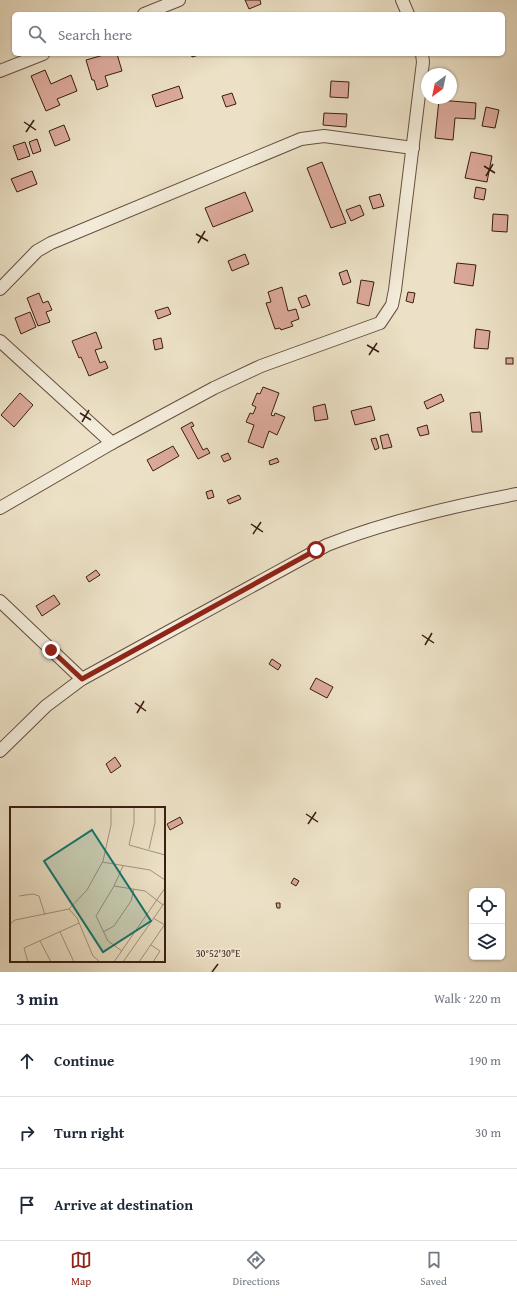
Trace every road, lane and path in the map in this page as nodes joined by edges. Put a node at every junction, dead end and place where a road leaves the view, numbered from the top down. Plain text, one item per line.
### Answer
1 (179, 0) edge
2 (402, 0) edge
3 (149, 12) edge
4 (407, 12) edge
5 (38, 56) edge
6 (422, 56) edge
7 (0, 71) edge
8 (413, 148) junction
9 (0, 289) edge
10 (0, 341) edge
11 (112, 443) junction
12 (517, 494) edge
13 (0, 508) edge
14 (0, 601) edge
15 (82, 679) junction
16 (0, 751) edge

1 - 3 street
2 - 4 street
5 - 7 street
6 - 8 street
8 - 9 street
8 - 11 street
10 - 11 street
11 - 13 street
12 - 15 street
14 - 15 street
15 - 16 street

